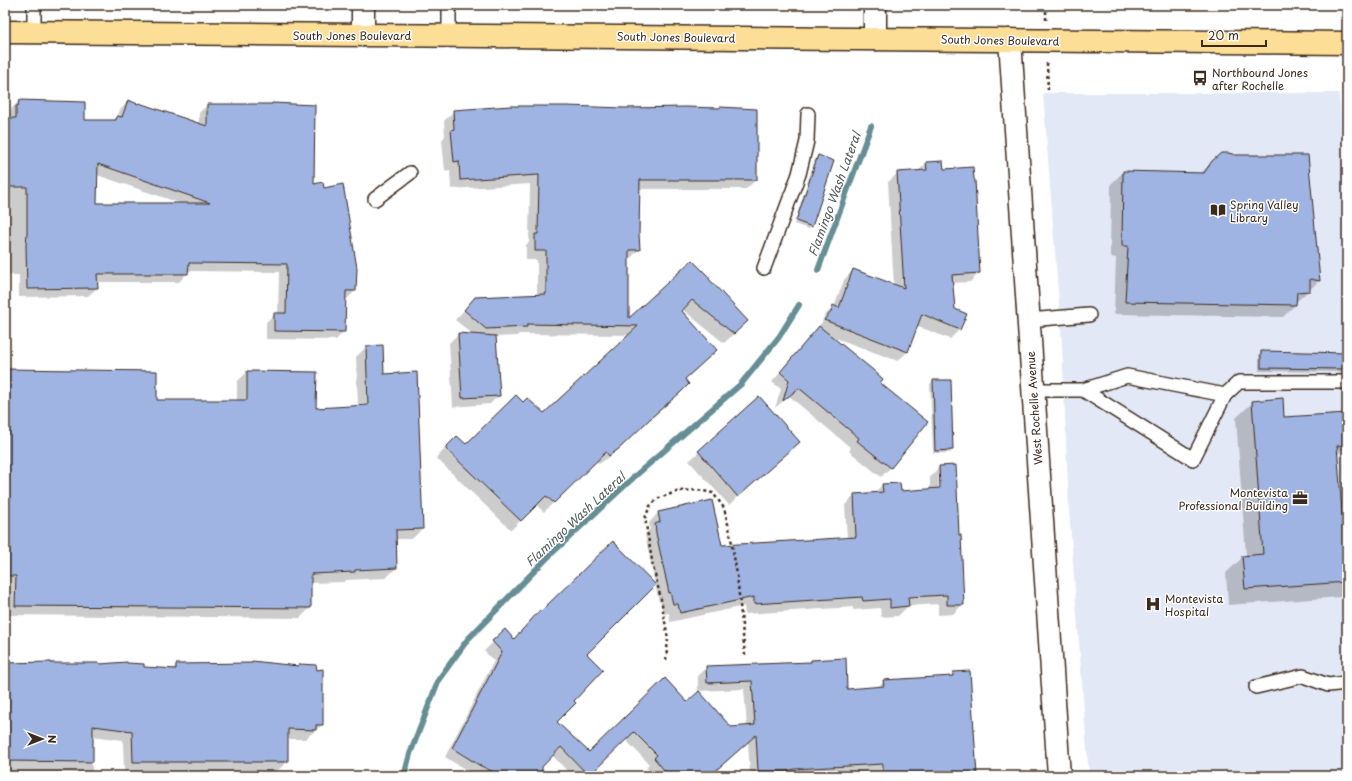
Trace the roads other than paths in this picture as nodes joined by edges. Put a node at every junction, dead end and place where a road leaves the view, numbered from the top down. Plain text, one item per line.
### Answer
1 (34, 5) edge
2 (363, 5) edge
3 (449, 5) edge
4 (875, 5) edge
5 (5, 32) edge
6 (34, 32) junction
7 (363, 35) junction
8 (449, 35) junction
9 (875, 39) junction
10 (1010, 40) junction
11 (1347, 43) edge
12 (808, 114) dead end
13 (410, 173) dead end
14 (375, 199) dead end
15 (764, 268) dead end
16 (1089, 315) dead end
17 (1028, 320) junction
18 (1347, 382) edge
19 (1033, 390) junction
20 (1083, 390) junction
21 (1225, 395) junction
22 (1347, 683) edge
23 (1256, 686) dead end
24 (1059, 776) edge

1 - 6 lane
2 - 7 street
3 - 8 lane
4 - 9 street
5 - 6 main road, South Jones Boulevard
6 - 7 main road, South Jones Boulevard
7 - 8 main road, South Jones Boulevard
8 - 9 main road, South Jones Boulevard
9 - 10 main road, South Jones Boulevard
10 - 11 main road, South Jones Boulevard
10 - 17 street, West Rochelle Avenue
12 - 15 lane
13 - 14 lane
16 - 17 lane
17 - 19 street, West Rochelle Avenue
18 - 21 lane
19 - 20 lane
19 - 24 street, West Rochelle Avenue
20 - 21 lane
20 - 21 lane
22 - 23 lane

